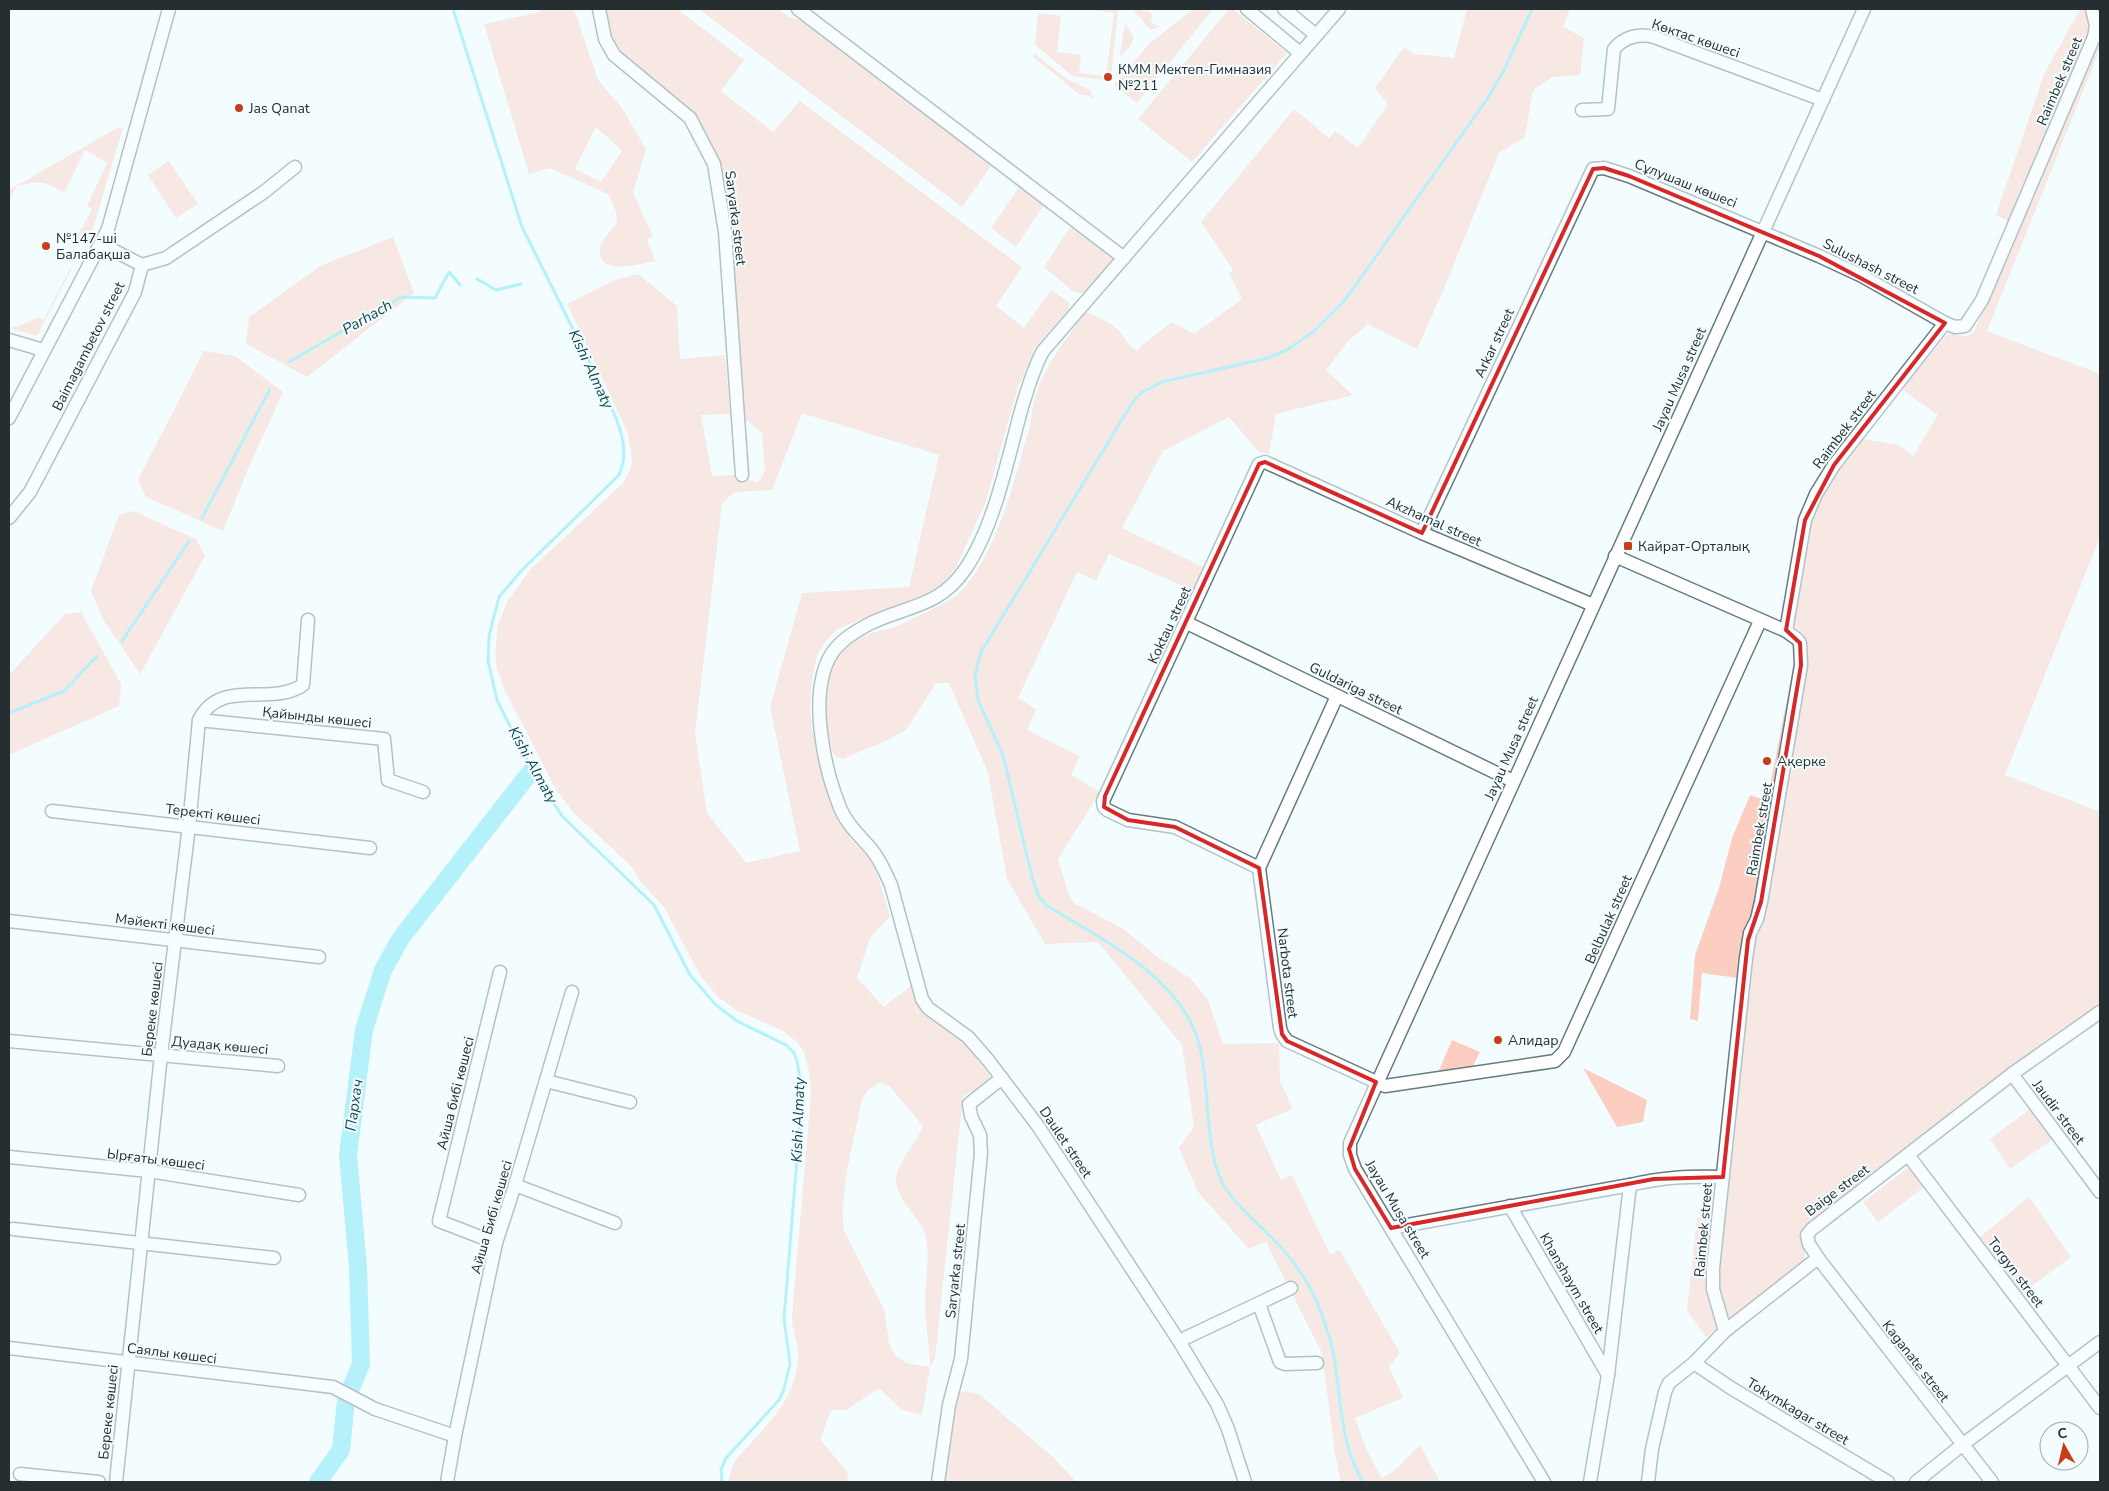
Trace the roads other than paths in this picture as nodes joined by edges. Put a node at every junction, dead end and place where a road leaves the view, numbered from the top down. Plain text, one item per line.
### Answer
1 (169, 9) edge
2 (599, 9) edge
3 (798, 9) edge
4 (1247, 9) edge
5 (1284, 9) edge
6 (1339, 9) edge
7 (1864, 9) edge
8 (2092, 9) edge
9 (1316, 35) junction
10 (1300, 52) junction
11 (1823, 100) junction
12 (1582, 110) dead end
13 (295, 167) dead end
14 (1596, 167) joint
15 (1762, 231) junction
16 (101, 244) junction
17 (1124, 258) junction
18 (142, 265) junction
19 (1945, 323) junction
20 (1965, 326) joint
21 (9, 340) edge
22 (44, 350) junction
23 (9, 418) edge
24 (1265, 462) joint
25 (742, 475) dead end
26 (9, 518) edge
27 (1422, 533) junction
28 (1615, 556) junction
29 (1592, 605) junction
30 (308, 620) dead end
31 (1760, 621) junction
32 (1187, 623) junction
33 (1786, 631) junction
34 (1337, 696) junction
35 (199, 720) junction
36 (1513, 780) junction
37 (423, 792) dead end
38 (52, 811) dead end
39 (189, 826) junction
40 (370, 848) dead end
41 (1259, 868) junction
42 (9, 921) edge
43 (175, 941) junction
44 (319, 957) dead end
45 (500, 972) dead end
46 (572, 992) dead end
47 (2100, 1012) edge
48 (9, 1041) edge
49 (161, 1055) junction
50 (278, 1066) dead end
51 (2012, 1074) junction
52 (1002, 1078) junction
53 (546, 1081) junction
54 (1376, 1082) junction
55 (630, 1102) dead end
56 (1908, 1155) junction
57 (9, 1157) edge
58 (149, 1171) junction
59 (1723, 1177) junction
60 (515, 1185) junction
61 (1630, 1185) junction
62 (2100, 1192) edge
63 (299, 1195) dead end
64 (1510, 1206) junction
65 (615, 1222) dead end
66 (1392, 1228) junction
67 (13, 1230) dead end
68 (496, 1243) junction
69 (142, 1244) junction
70 (274, 1258) dead end
71 (1818, 1258) junction
72 (1291, 1288) dead end
73 (1259, 1304) junction
74 (1725, 1331) junction
75 (1179, 1341) junction
76 (2100, 1342) edge
77 (9, 1348) edge
78 (128, 1363) junction
79 (1317, 1363) dead end
80 (1694, 1363) junction
81 (2069, 1366) junction
82 (1608, 1375) junction
83 (2100, 1408) edge
84 (455, 1436) junction
85 (1962, 1444) junction
86 (20, 1474) dead end
87 (100, 1482) edge
88 (116, 1482) edge
89 (447, 1482) edge
90 (938, 1482) edge
91 (1245, 1482) edge
92 (1544, 1482) edge
93 (1590, 1482) edge
94 (1648, 1482) edge
95 (1888, 1482) edge
96 (1916, 1482) edge
97 (1992, 1482) edge

1 - 16 street
2 - 25 street, Saryarka street
3 - 17 street
4 - 10 street
5 - 9 street
6 - 9 street, Daulet street
7 - 11 street, Jayau Musa street
8 - 20 street, Raimbek street
9 - 10 street, Daulet street
10 - 17 street, Daulet street
11 - 12 street, Көктас көшесі
11 - 15 street, Jayau Musa street
13 - 18 street
14 - 15 street, Сұлушаш көшесі
14 - 27 street, Arkar street
15 - 19 street, Sulushash street
15 - 28 street, Jayau Musa street
16 - 18 street
16 - 22 street
17 - 52 street, Daulet street
18 - 26 street, Baimagambetov street
19 - 20 street, Sulushash street
19 - 33 street, Raimbek street
21 - 22 street
22 - 23 street
24 - 27 street, Akzhamal street
24 - 32 street, Koktau street
27 - 29 street, Akzhamal street
28 - 29 street, Jayau Musa street
28 - 31 street
29 - 36 street, Jayau Musa street
30 - 35 street
31 - 33 street
31 - 54 street, Belbulak street
32 - 34 street, Guldariga street
32 - 41 street, Koktau street
33 - 59 street, Raimbek street
34 - 36 street, Guldariga street
34 - 41 street
35 - 37 street, Қайынды көшесі
35 - 39 street, Береке көшесі
36 - 54 street, Jayau Musa street
38 - 39 street, Теректі көшесі
39 - 40 street, Теректі көшесі
39 - 43 street, Береке көшесі
41 - 54 street, Narbota street
42 - 43 street, Мәйекті көшесі
43 - 44 street, Мәйекті көшесі
43 - 49 street, Береке көшесі
45 - 68 street, Айша бибі көшесі
46 - 53 street, Айша Бибі көшесі
47 - 51 street, Baige street
48 - 49 street, Дуадақ көшесі
49 - 50 street, Дуадақ көшесі
49 - 58 street, Береке көшесі
51 - 56 street, Baige street
51 - 62 street, Jaudir street
52 - 75 street, Daulet street
52 - 90 street, Saryarka street
53 - 55 street
53 - 60 street, Айша Бибі көшесі
54 - 66 street, Jayau Musa street
56 - 71 street, Baige street
56 - 81 street, Torgyn street
57 - 58 street, Ырғаты көшесі
58 - 63 street, Ырғаты көшесі
58 - 69 street, Береке көшесі
59 - 61 street
59 - 74 street, Raimbek street
60 - 65 street
60 - 68 street, Айша Бибі көшесі
61 - 64 street
61 - 82 street, Khanshaym street
64 - 66 street
64 - 82 street, Khanshaym street
66 - 92 street, Jayau Musa street
67 - 69 street
68 - 84 street, Айша Бибі көшесі
69 - 70 street
69 - 78 street, Береке көшесі
71 - 74 street
71 - 85 street, Kaganate street
72 - 73 street
73 - 75 street
73 - 79 street
74 - 80 street
75 - 91 street, Daulet street
76 - 81 street
77 - 78 street, Саялы көшесі
78 - 84 street, Саялы көшесі
78 - 88 street, Береке көшесі
80 - 94 street
80 - 95 street, Tokymkagar street
81 - 83 street, Torgyn street
81 - 85 street
82 - 93 street, Khanshaym street
84 - 89 street, Айша Бибі көшесі
85 - 96 street
85 - 97 street, Kaganate street
86 - 87 street

